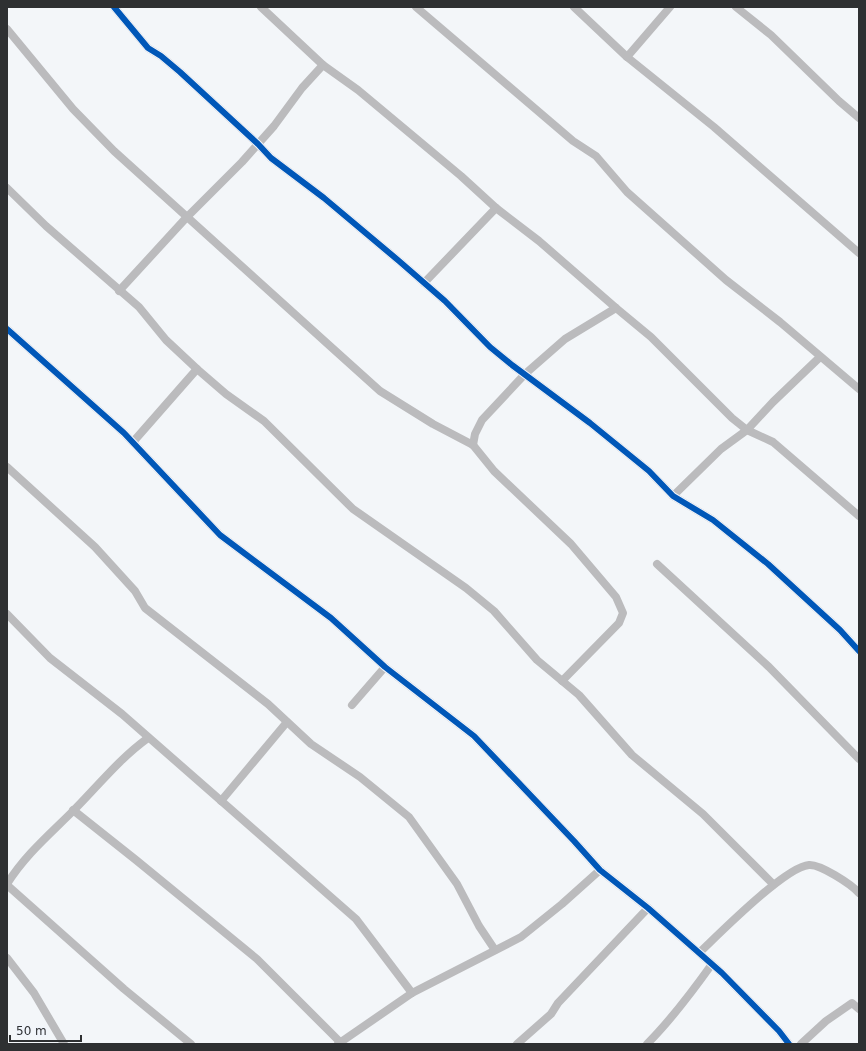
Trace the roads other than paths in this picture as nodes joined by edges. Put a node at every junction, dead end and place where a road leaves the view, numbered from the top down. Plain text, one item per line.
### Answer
1 (114, 7) edge
2 (260, 7) edge
3 (416, 7) edge
4 (574, 7) edge
5 (670, 7) edge
6 (736, 7) edge
7 (7, 29) edge
8 (627, 57) junction
9 (323, 65) junction
10 (859, 118) edge
11 (258, 144) junction
12 (7, 188) edge
13 (496, 208) junction
14 (186, 218) junction
15 (859, 253) edge
16 (424, 283) junction
17 (119, 291) junction
18 (616, 308) junction
19 (7, 329) edge
20 (820, 357) junction
21 (197, 369) junction
22 (525, 374) junction
23 (859, 388) edge
24 (748, 430) junction
25 (133, 442) junction
26 (473, 445) junction
27 (7, 467) edge
28 (673, 496) junction
29 (859, 516) edge
30 (657, 564) dead end
31 (7, 614) edge
32 (859, 651) edge
33 (385, 667) junction
34 (562, 681) junction
35 (352, 705) dead end
36 (287, 722) junction
37 (148, 738) junction
38 (859, 759) edge
39 (221, 801) junction
40 (73, 810) junction
41 (600, 870) junction
42 (7, 884) edge
43 (773, 884) junction
44 (858, 889) edge
45 (648, 908) junction
46 (495, 950) junction
47 (700, 952) junction
48 (7, 958) edge
49 (712, 964) junction
50 (412, 993) junction
51 (859, 1010) edge
52 (340, 1043) edge
53 (64, 1044) edge
54 (191, 1044) edge
55 (517, 1044) edge
56 (647, 1044) edge
57 (790, 1044) edge
58 (801, 1044) edge

1 - 11 street
2 - 9 street
3 - 20 street
4 - 8 street
5 - 8 street
6 - 10 street
7 - 14 street
8 - 15 street
9 - 11 street
9 - 13 street
11 - 14 street
11 - 16 street
12 - 17 street
13 - 16 street
13 - 18 street
14 - 17 street
14 - 26 street
16 - 22 street
17 - 21 street
18 - 22 street
18 - 24 street
19 - 25 street
20 - 23 street
20 - 24 street
21 - 25 street
21 - 34 street
22 - 26 street
22 - 28 street
24 - 28 street
24 - 29 street
25 - 33 street
26 - 34 street
27 - 36 street
28 - 32 street
30 - 38 street
31 - 37 street
33 - 35 street
33 - 41 street
34 - 43 street
36 - 39 street
36 - 46 street
37 - 39 street
37 - 40 street
39 - 50 street
40 - 42 street
40 - 52 street
41 - 45 street
41 - 46 street
42 - 54 street
43 - 44 street
43 - 47 street
45 - 47 street
45 - 55 street
46 - 50 street
47 - 49 street
48 - 53 street
49 - 56 street
49 - 57 street
50 - 52 street
51 - 58 street

